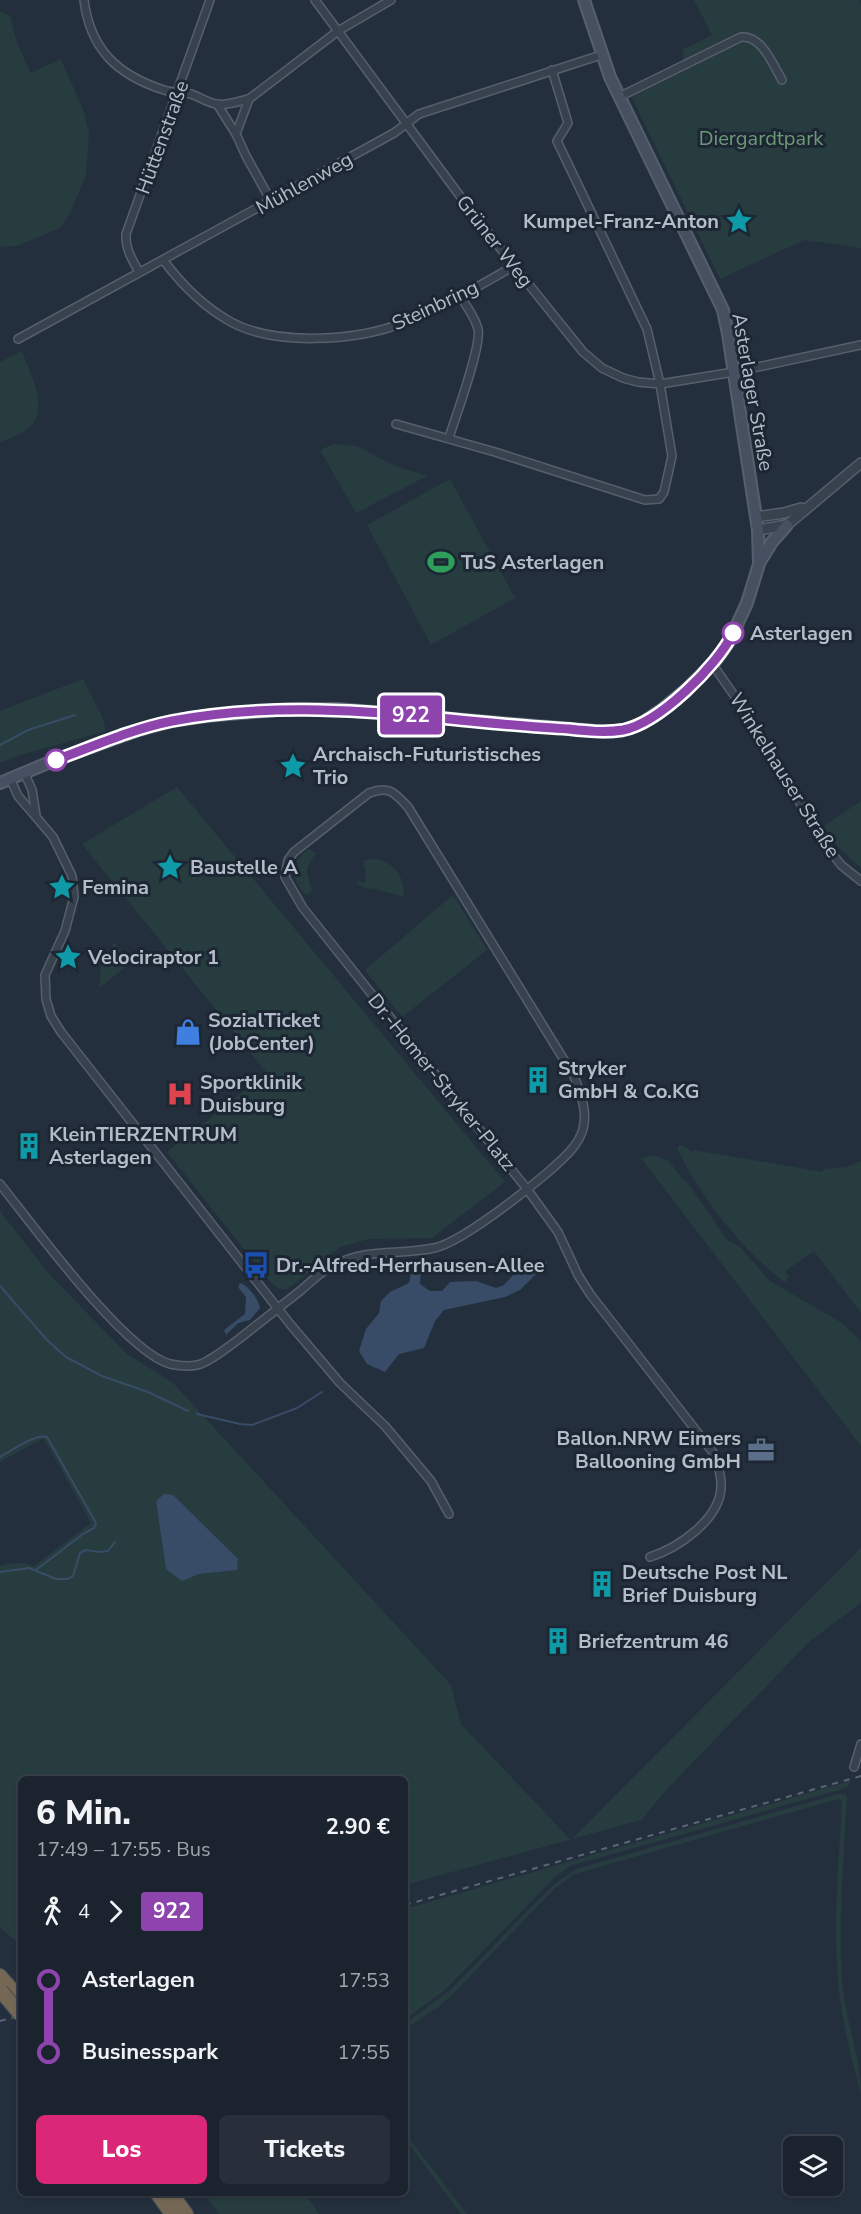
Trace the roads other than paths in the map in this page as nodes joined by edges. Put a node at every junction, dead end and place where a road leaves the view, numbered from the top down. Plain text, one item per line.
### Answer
1 (84, 0) edge
2 (210, 0) edge
3 (315, 0) edge
4 (391, 0) edge
5 (584, 0) edge
6 (338, 31) junction
7 (601, 55) junction
8 (552, 70) junction
9 (782, 80) dead end
10 (178, 92) junction
11 (619, 97) junction
12 (249, 99) junction
13 (217, 104) junction
14 (406, 124) junction
15 (236, 134) junction
16 (271, 201) junction
17 (164, 261) junction
18 (514, 266) junction
19 (139, 272) junction
20 (460, 296) junction
21 (18, 339) dead end
22 (861, 345) edge
23 (734, 372) junction
24 (660, 384) junction
25 (396, 424) dead end
26 (449, 438) junction
27 (861, 463) edge
28 (809, 504) junction
29 (756, 517) junction
30 (787, 525) junction
31 (758, 530) junction
32 (759, 564) junction
33 (713, 665) junction
34 (24, 772) junction
35 (5, 781) edge
36 (37, 818) junction
37 (861, 881) edge
38 (0, 1184) edge
39 (527, 1189) junction
40 (278, 1308) junction
41 (449, 1514) dead end
42 (650, 1557) dead end
43 (861, 1744) edge
44 (854, 1767) dead end
45 (0, 1976) edge
46 (4, 1989) edge
47 (18, 1998) edge
48 (18, 2010) edge
49 (159, 2196) edge
50 (173, 2196) edge
51 (172, 2214) edge
52 (186, 2214) edge

1 - 10 street
2 - 10 street, Hüttenstraße
3 - 6 street, Grüner Weg
4 - 6 street
5 - 7 main road, Asterlager Straße
6 - 12 street
6 - 14 street, Grüner Weg
7 - 8 street, Mühlenweg
7 - 11 main road, Asterlager Straße
8 - 14 street, Mühlenweg
8 - 24 street
9 - 11 street
10 - 13 street
10 - 19 street, Hüttenstraße
11 - 23 main road, Asterlager Straße
12 - 13 street
12 - 15 street
13 - 15 street
14 - 16 street, Mühlenweg
14 - 18 street, Grüner Weg
15 - 16 street
16 - 17 street, Mühlenweg
17 - 19 street, Mühlenweg
17 - 20 street, Steinbring
18 - 20 street, Steinbring
18 - 24 street, Grüner Weg
19 - 21 street, Mühlenweg
20 - 26 street
22 - 23 street, Grüner Weg
23 - 24 street, Grüner Weg
23 - 29 main road, Asterlager Straße
24 - 26 street
25 - 26 street
27 - 28 street
28 - 29 street
28 - 30 street
29 - 31 main road, Asterlager Straße
30 - 31 street
30 - 32 main road
31 - 32 main road, Asterlager Straße
32 - 33 main road, Asterlager Straße
33 - 34 main road, Asterlager Straße
33 - 37 street, Winkelhauser Straße
34 - 35 main road, Asterlager Straße
34 - 36 street
35 - 36 street
36 - 40 street
38 - 40 street
39 - 39 street, Dr.-Homer-Stryker-Platz
39 - 40 street
39 - 42 street
40 - 41 street
43 - 44 street
45 - 46 highway
46 - 47 highway
46 - 48 highway, bridge
49 - 51 highway
50 - 52 highway

